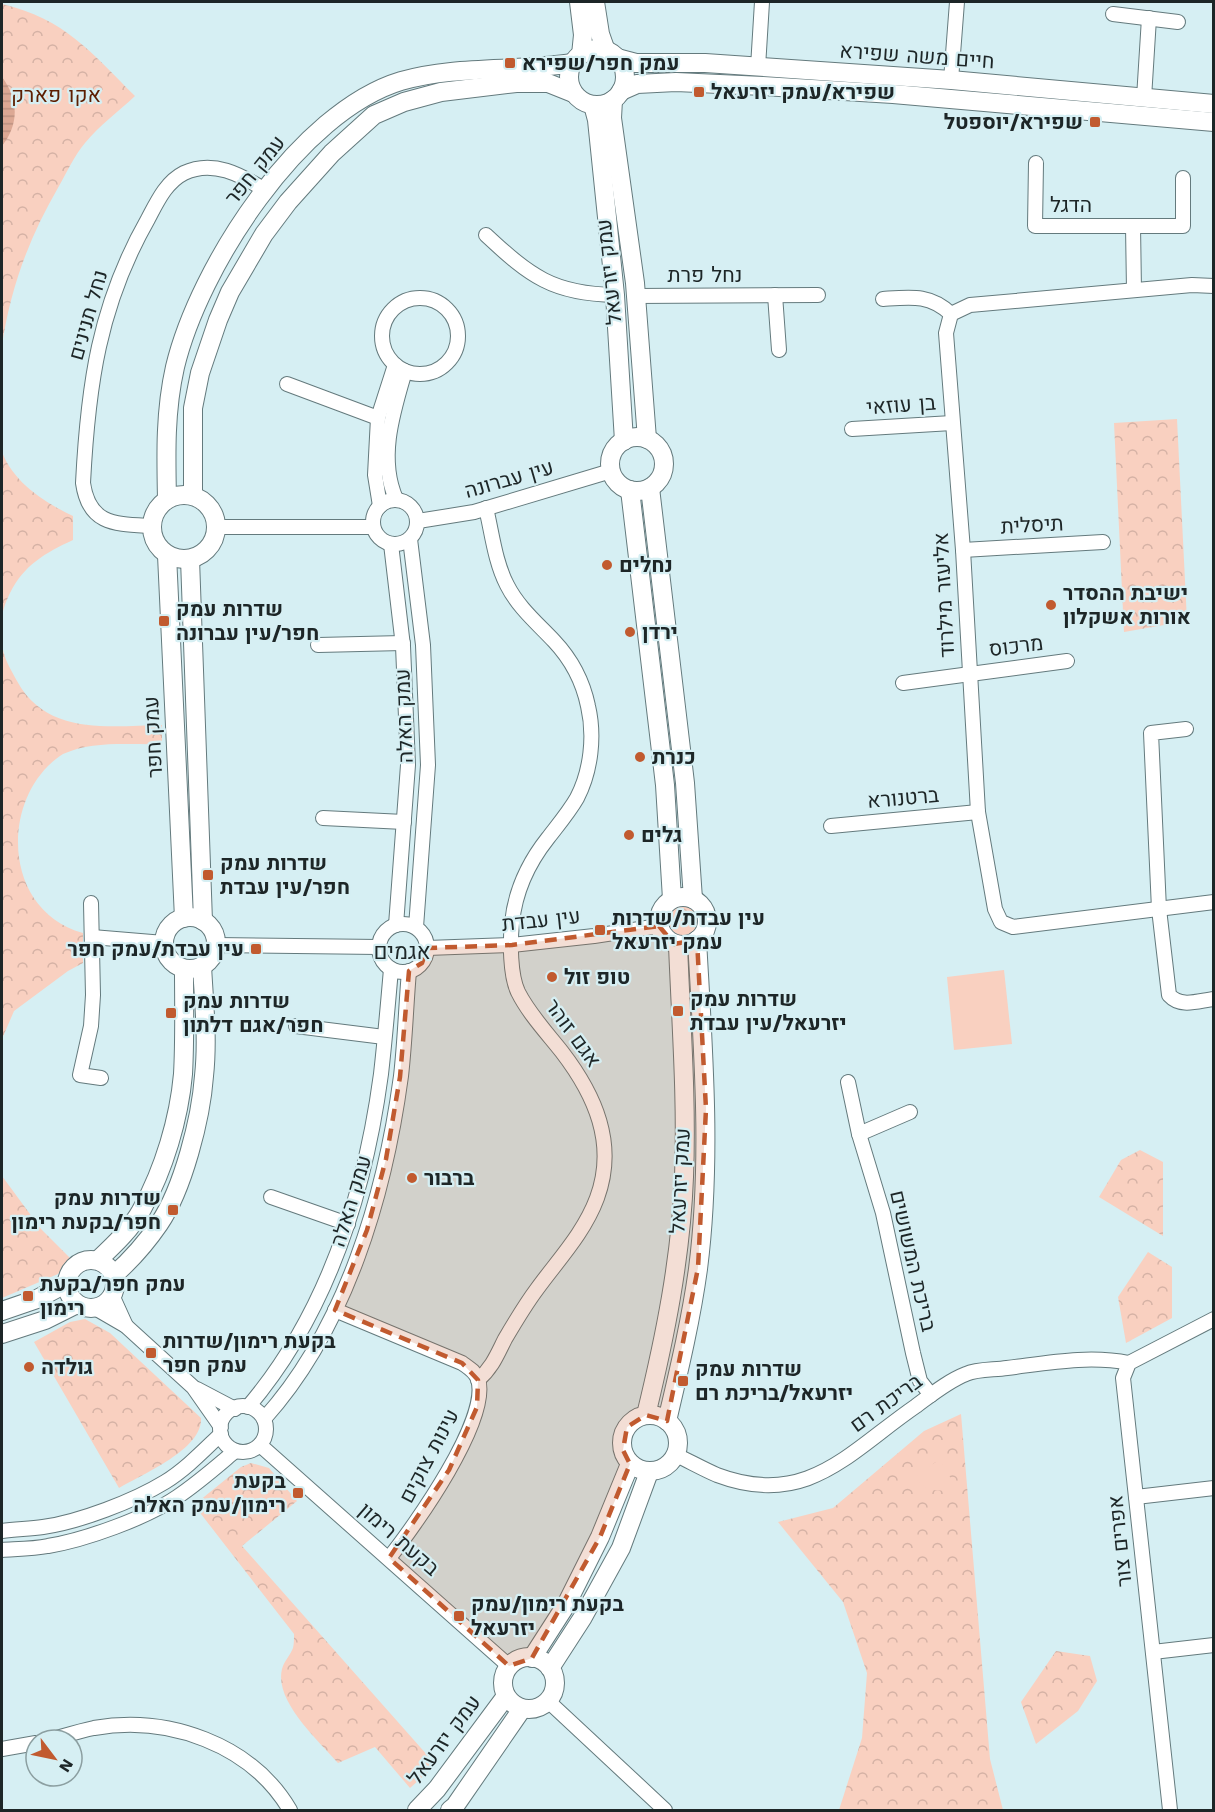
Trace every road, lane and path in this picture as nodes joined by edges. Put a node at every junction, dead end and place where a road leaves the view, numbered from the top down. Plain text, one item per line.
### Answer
1 (579, 2) edge
2 (595, 2) edge
3 (762, 2) edge
4 (957, 2) edge
5 (1113, 14) dead end
6 (1149, 18) junction
7 (1178, 22) dead end
8 (611, 55) junction
9 (577, 59) junction
10 (758, 67) junction
11 (951, 80) junction
12 (573, 93) junction
13 (617, 95) junction
14 (1144, 98) junction
15 (1214, 104) edge
16 (592, 105) junction
17 (1214, 122) edge
18 (1036, 163) dead end
19 (1183, 178) dead end
20 (265, 190) junction
21 (1133, 226) junction
22 (486, 235) dead end
23 (1214, 286) edge
24 (1134, 290) junction
25 (615, 295) junction
26 (775, 295) junction
27 (818, 295) dead end
28 (635, 296) junction
29 (883, 299) dead end
30 (951, 314) junction
31 (779, 350) dead end
32 (400, 368) junction
33 (287, 384) dead end
34 (378, 418) junction
35 (952, 423) junction
36 (852, 429) dead end
37 (647, 439) junction
38 (624, 441) junction
39 (611, 471) junction
40 (650, 488) junction
41 (630, 490) junction
42 (193, 495) junction
43 (167, 499) junction
44 (396, 500) junction
45 (380, 506) junction
46 (486, 508) junction
47 (418, 521) junction
48 (151, 526) junction
49 (216, 527) junction
50 (373, 527) junction
51 (410, 539) junction
52 (1103, 542) dead end
53 (391, 544) junction
54 (963, 550) junction
55 (167, 555) junction
56 (190, 559) junction
57 (403, 643) junction
58 (318, 645) dead end
59 (1067, 661) dead end
60 (969, 672) junction
61 (903, 682) dead end
62 (1186, 729) dead end
63 (978, 812) junction
64 (323, 818) dead end
65 (404, 822) junction
66 (831, 826) dead end
67 (672, 899) junction
68 (693, 899) junction
69 (1214, 902) edge
70 (91, 903) dead end
71 (1159, 909) junction
72 (184, 918) junction
73 (202, 921) junction
74 (396, 925) junction
75 (659, 926) junction
76 (416, 927) junction
77 (92, 937) junction
78 (698, 940) junction
79 (164, 943) junction
80 (216, 945) junction
81 (512, 945) junction
82 (678, 945) junction
83 (379, 948) junction
84 (427, 948) junction
85 (202, 966) junction
86 (184, 969) junction
87 (391, 969) junction
88 (409, 971) junction
89 (1214, 999) edge
90 (296, 1026) dead end
91 (384, 1037) junction
92 (101, 1078) dead end
93 (849, 1082) dead end
94 (910, 1112) dead end
95 (859, 1134) junction
96 (271, 1197) dead end
97 (348, 1224) junction
98 (98, 1260) junction
99 (114, 1275) junction
100 (67, 1283) junction
101 (112, 1295) junction
102 (77, 1304) junction
103 (95, 1308) junction
104 (335, 1310) junction
105 (2, 1311) edge
106 (1214, 1320) edge
107 (126, 1326) junction
108 (2, 1334) edge
109 (1129, 1363) junction
110 (478, 1380) junction
111 (193, 1387) junction
112 (931, 1395) junction
113 (242, 1408) junction
114 (646, 1415) junction
115 (264, 1419) junction
116 (667, 1420) junction
117 (221, 1430) junction
118 (260, 1445) junction
119 (235, 1450) junction
120 (676, 1455) junction
121 (630, 1464) junction
122 (649, 1472) junction
123 (1214, 1488) edge
124 (1136, 1497) junction
125 (2, 1530) edge
126 (2, 1550) edge
127 (389, 1558) junction
128 (1214, 1645) edge
129 (1153, 1652) junction
130 (532, 1658) junction
131 (509, 1666) junction
132 (550, 1668) junction
133 (506, 1696) junction
134 (548, 1701) junction
135 (522, 1709) junction
136 (84, 1731) edge
137 (24, 1745) edge
138 (2, 1749) edge
139 (290, 1810) edge
140 (417, 1810) edge
141 (450, 1810) edge
142 (665, 1810) edge
143 (1170, 1810) edge

1 - 9 street
2 - 8 street
3 - 10 street
4 - 11 street
5 - 6 street
6 - 7 street
6 - 14 street
8 - 9 street
8 - 10 street, חיים משה שפירא
8 - 13 street
9 - 12 street
9 - 20 street, עמק חפר
10 - 11 street, חיים משה שפירא
11 - 14 street, חיים משה שפירא
12 - 16 street
12 - 42 street
13 - 16 street
13 - 17 street, חיים משה שפירא
13 - 28 street, עמק יזרעאל
14 - 15 street, חיים משה שפירא
16 - 25 street, עמק יזרעאל
18 - 21 street, הדגל
19 - 21 street, הדגל
20 - 43 street, עמק חפר
20 - 48 street, נחל תנינים
21 - 24 street
22 - 25 street
23 - 24 street
24 - 30 street
25 - 38 street, עמק יזרעאל
26 - 27 street, נחל פרת
26 - 28 street, נחל פרת
26 - 31 street
28 - 37 street, עמק יזרעאל
29 - 30 street
30 - 35 street, אליעזר מילרוד
32 - 32 street
32 - 34 street
32 - 44 street
33 - 34 street
34 - 45 street
35 - 36 street, בן עוזאי
35 - 54 street, אליעזר מילרוד
37 - 38 street
37 - 40 street
38 - 39 street
39 - 41 street
39 - 46 street, עין עברונה
40 - 41 street
40 - 68 street
41 - 67 street
42 - 43 street
42 - 49 street
43 - 48 street
44 - 45 street
44 - 47 street
45 - 50 street
46 - 47 street, עין עברונה
46 - 81 street, אגם זוהר
47 - 51 street
48 - 55 street
49 - 50 street
49 - 56 street
50 - 53 street
51 - 53 street
51 - 76 street, עמק האלה
52 - 54 street, תיסלית
53 - 57 street, עמק האלה
54 - 60 street, אליעזר מילרוד
55 - 56 street
55 - 72 street, עמק חפר
56 - 73 street, עמק חפר
57 - 58 street
57 - 65 street, עמק האלה
59 - 60 street, מרכוס
60 - 61 street, מרכוס
60 - 63 street, אליעזר מילרוד
62 - 71 street
63 - 66 street, ברטנורא
63 - 71 street, אליעזר מילרוד
64 - 65 street
65 - 74 street, עמק האלה
67 - 68 street
67 - 75 street
68 - 78 street
69 - 71 street, אליעזר מילרוד
70 - 77 street
71 - 89 street
72 - 73 street
72 - 79 street
73 - 80 street
74 - 76 street
74 - 83 street
75 - 81 street, עין עבדת
75 - 82 street
76 - 84 street
77 - 79 street
77 - 92 street
78 - 82 street
78 - 116 street, עמק יזרעאל
79 - 86 street
80 - 83 street
80 - 85 street
81 - 84 street, עין עבדת
81 - 110 street, אגם זוהר
82 - 114 street, עמק יזרעאל
83 - 87 street
84 - 88 street
85 - 86 street
85 - 99 street
86 - 98 street
87 - 88 street
87 - 91 street, עמק האלה
88 - 104 street, עמק האלה
90 - 91 street
91 - 97 street, עמק האלה
93 - 95 street, בריכת המשושים
94 - 95 street
95 - 112 street, בריכת המשושים
96 - 97 street
97 - 113 street, עמק האלה
98 - 99 street
98 - 100 street
99 - 101 street
100 - 102 street
100 - 105 street
101 - 103 street
101 - 107 street
102 - 103 street
102 - 108 street
103 - 107 street
104 - 110 street
104 - 115 street, עמק האלה
106 - 109 street
107 - 111 street
109 - 112 street, בריכת רם
109 - 124 street, אפרים צור
110 - 127 street, עינות צוקים
111 - 113 street
111 - 117 street
112 - 120 street, בריכת רם
113 - 115 street
113 - 117 street
114 - 116 street
114 - 121 street
115 - 118 street
116 - 120 street
117 - 119 street
117 - 125 street
118 - 119 street
118 - 127 street, בקעת רימון
119 - 126 street
120 - 122 street
121 - 122 street
121 - 130 street
122 - 132 street
123 - 124 street
124 - 129 street, אפרים צור
127 - 131 street, בקעת רימון
128 - 129 street
129 - 143 street, אפרים צור
130 - 131 street
130 - 132 street
131 - 133 street
132 - 134 street
133 - 135 street
133 - 140 street, עמק יזרעאל
134 - 135 street
134 - 142 street
135 - 141 street
136 - 139 street
137 - 138 street

